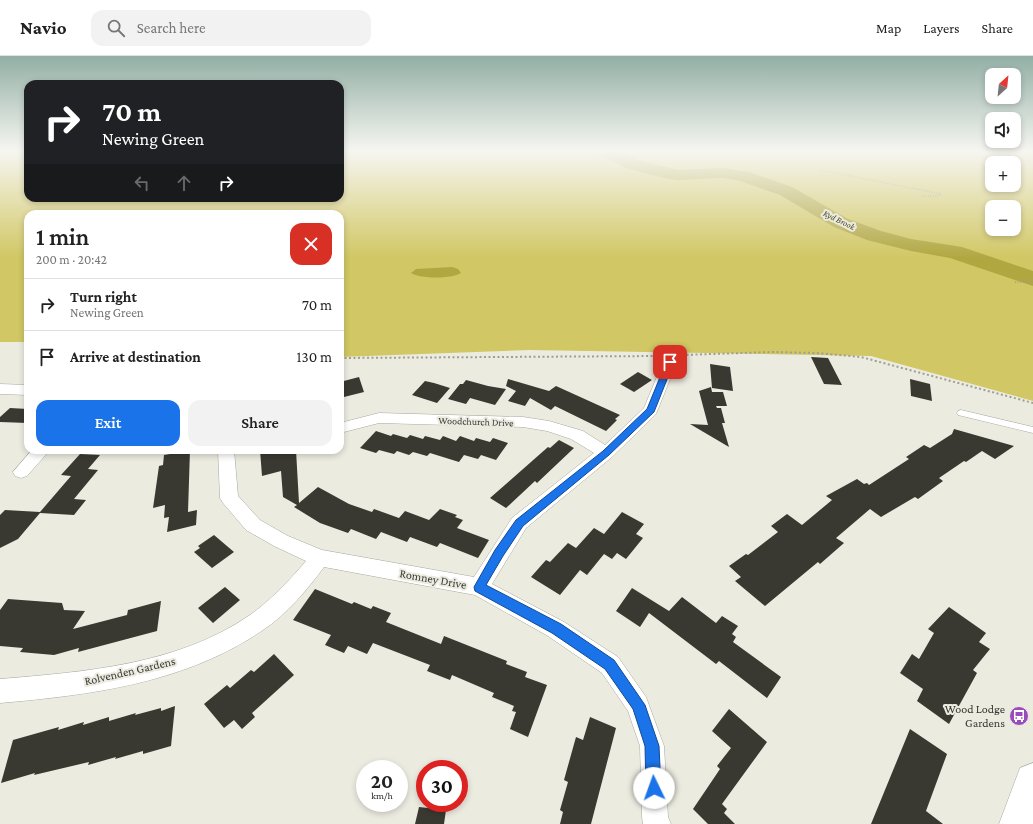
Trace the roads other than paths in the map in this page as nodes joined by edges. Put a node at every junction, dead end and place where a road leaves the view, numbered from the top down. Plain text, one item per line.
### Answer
1 (668, 358) road end
2 (0, 389) edge
3 (24, 390) edge
4 (961, 413) dead end
5 (344, 427) edge
6 (1033, 430) edge
7 (606, 453) junction
8 (38, 454) edge
9 (226, 454) edge
10 (21, 472) dead end
11 (320, 558) junction
12 (479, 587) junction
13 (0, 691) edge
14 (1033, 781) edge
15 (657, 824) edge
16 (1018, 824) edge

1 - 7 street
2 - 3 street
4 - 6 lane
5 - 7 street, Woodchurch Drive
7 - 12 street
8 - 10 street
9 - 11 street, Romney Drive
11 - 12 street, Romney Drive
11 - 13 street, Rolvenden Gardens
12 - 15 street, Romney Drive
14 - 16 street

